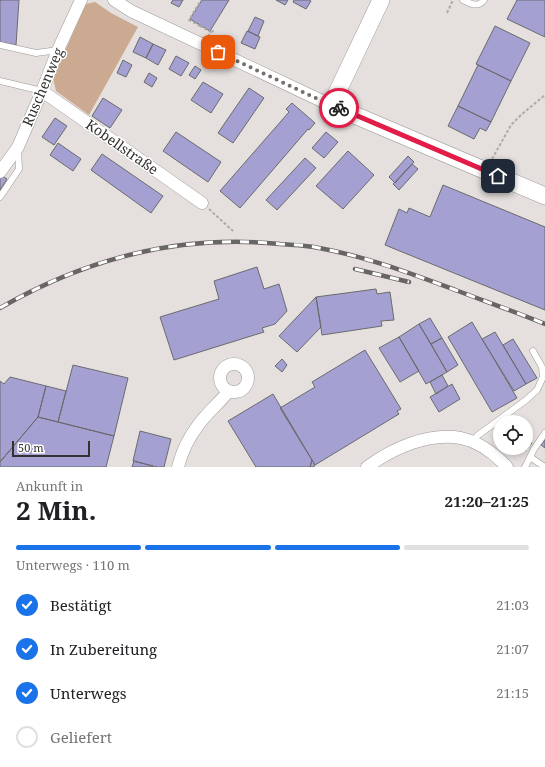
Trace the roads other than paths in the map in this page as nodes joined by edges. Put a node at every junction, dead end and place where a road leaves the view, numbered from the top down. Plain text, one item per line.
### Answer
1 (81, 0) edge
2 (114, 0) edge
3 (381, 0) edge
4 (463, 0) edge
5 (484, 0) edge
6 (0, 46) edge
7 (58, 50) junction
8 (0, 82) edge
9 (42, 91) junction
10 (334, 103) junction
11 (18, 147) junction
12 (0, 172) edge
13 (545, 196) edge
14 (0, 198) edge
15 (202, 203) road end
16 (533, 351) dead end
17 (229, 391) dead end
18 (545, 433) edge
19 (471, 442) junction
20 (530, 457) junction
21 (178, 467) edge
22 (367, 467) edge
23 (507, 467) edge
24 (525, 467) edge
25 (545, 467) edge

1 - 7 street, Ruschenweg
2 - 10 street
3 - 10 street
4 - 5 lane
6 - 7 lane
7 - 9 street, Ruschenweg
8 - 9 lane
9 - 11 street, Ruschenweg
9 - 15 street, Kobellstraße
10 - 13 street
11 - 12 street, Ruschenweg
11 - 14 lane
16 - 19 lane
17 - 21 street
18 - 20 lane
19 - 22 street
19 - 23 street
20 - 24 lane
20 - 25 lane

